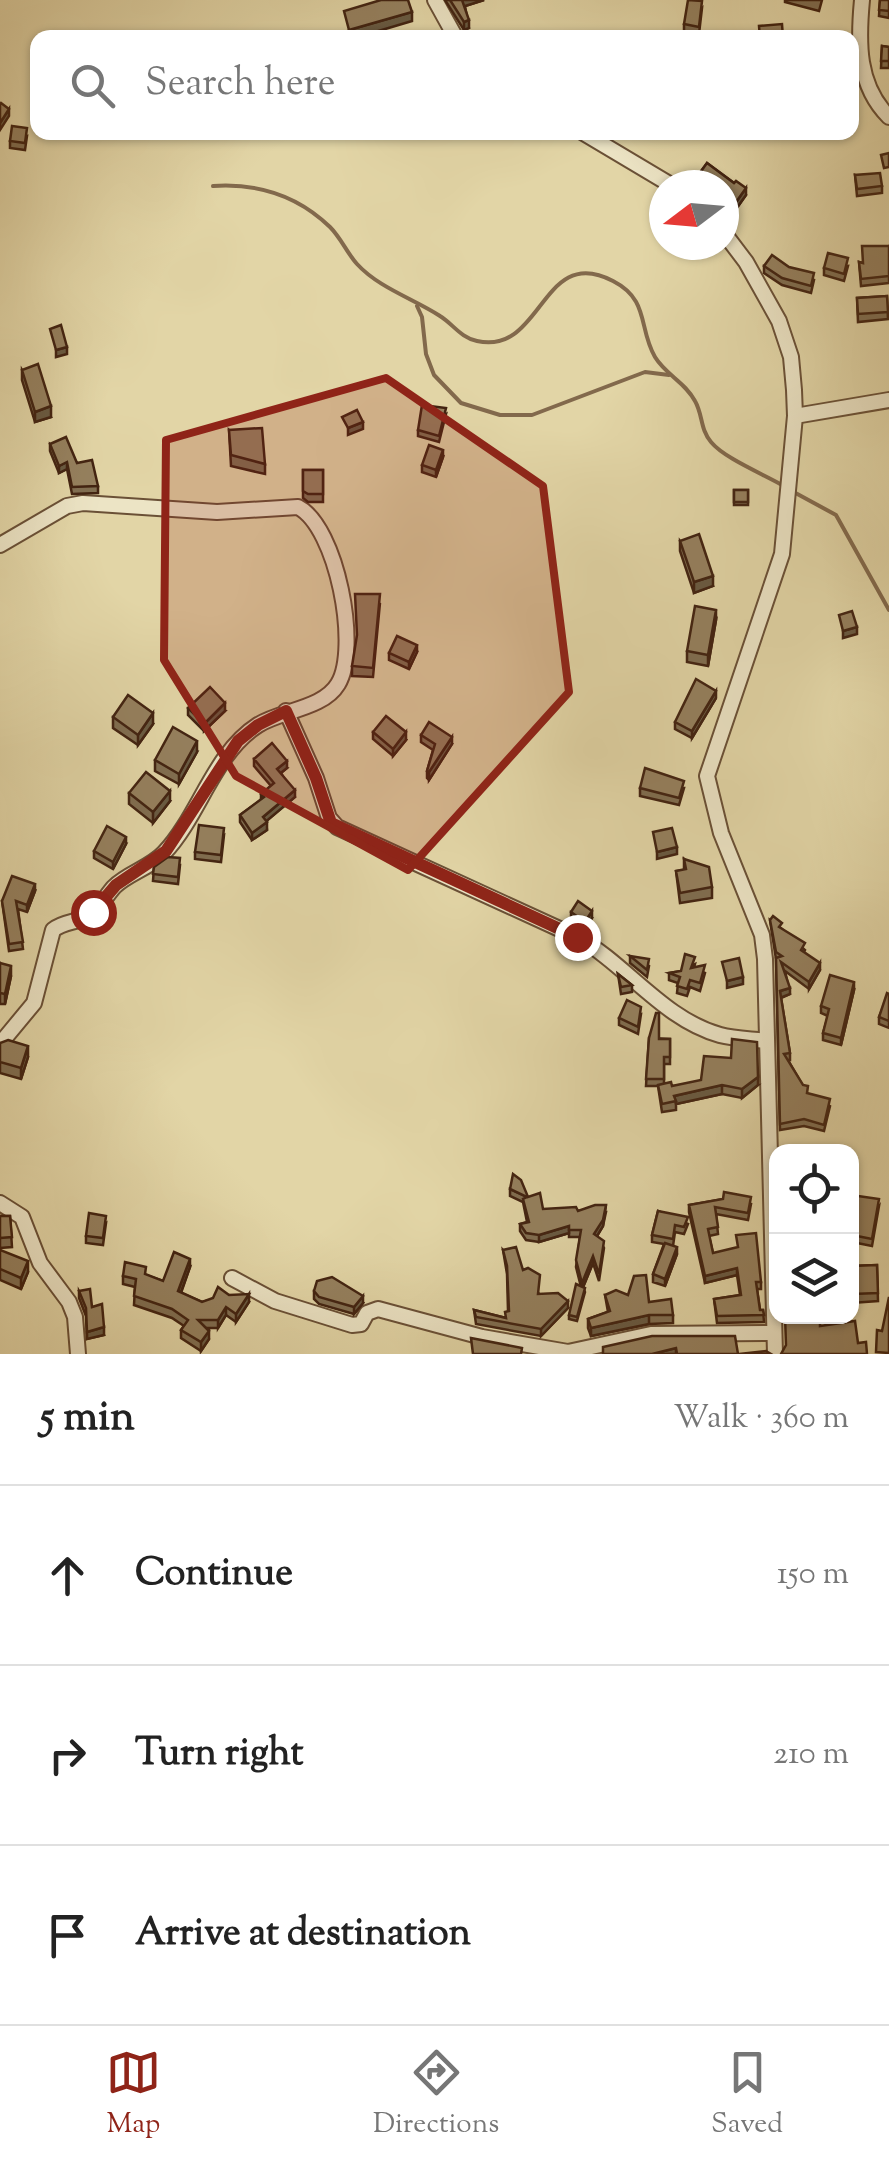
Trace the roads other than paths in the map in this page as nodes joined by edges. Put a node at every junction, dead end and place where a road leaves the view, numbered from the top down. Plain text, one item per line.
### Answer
1 (435, 0) edge
2 (862, 0) edge
3 (452, 30) edge
4 (889, 117) edge
5 (595, 140) edge
6 (649, 172) edge
7 (739, 253) edge
8 (889, 400) edge
9 (795, 416) junction
10 (0, 546) edge
11 (286, 711) junction
12 (767, 1041) junction
13 (0, 1044) edge
14 (0, 1203) edge
15 (232, 1278) dead end
16 (774, 1334) junction
17 (78, 1354) edge
18 (776, 1354) edge

1 - 3 street
2 - 4 street
5 - 6 street
7 - 9 street
8 - 9 street
9 - 12 street
10 - 11 street
11 - 12 street
11 - 13 street
12 - 16 street
14 - 17 street
15 - 16 street
16 - 18 street

